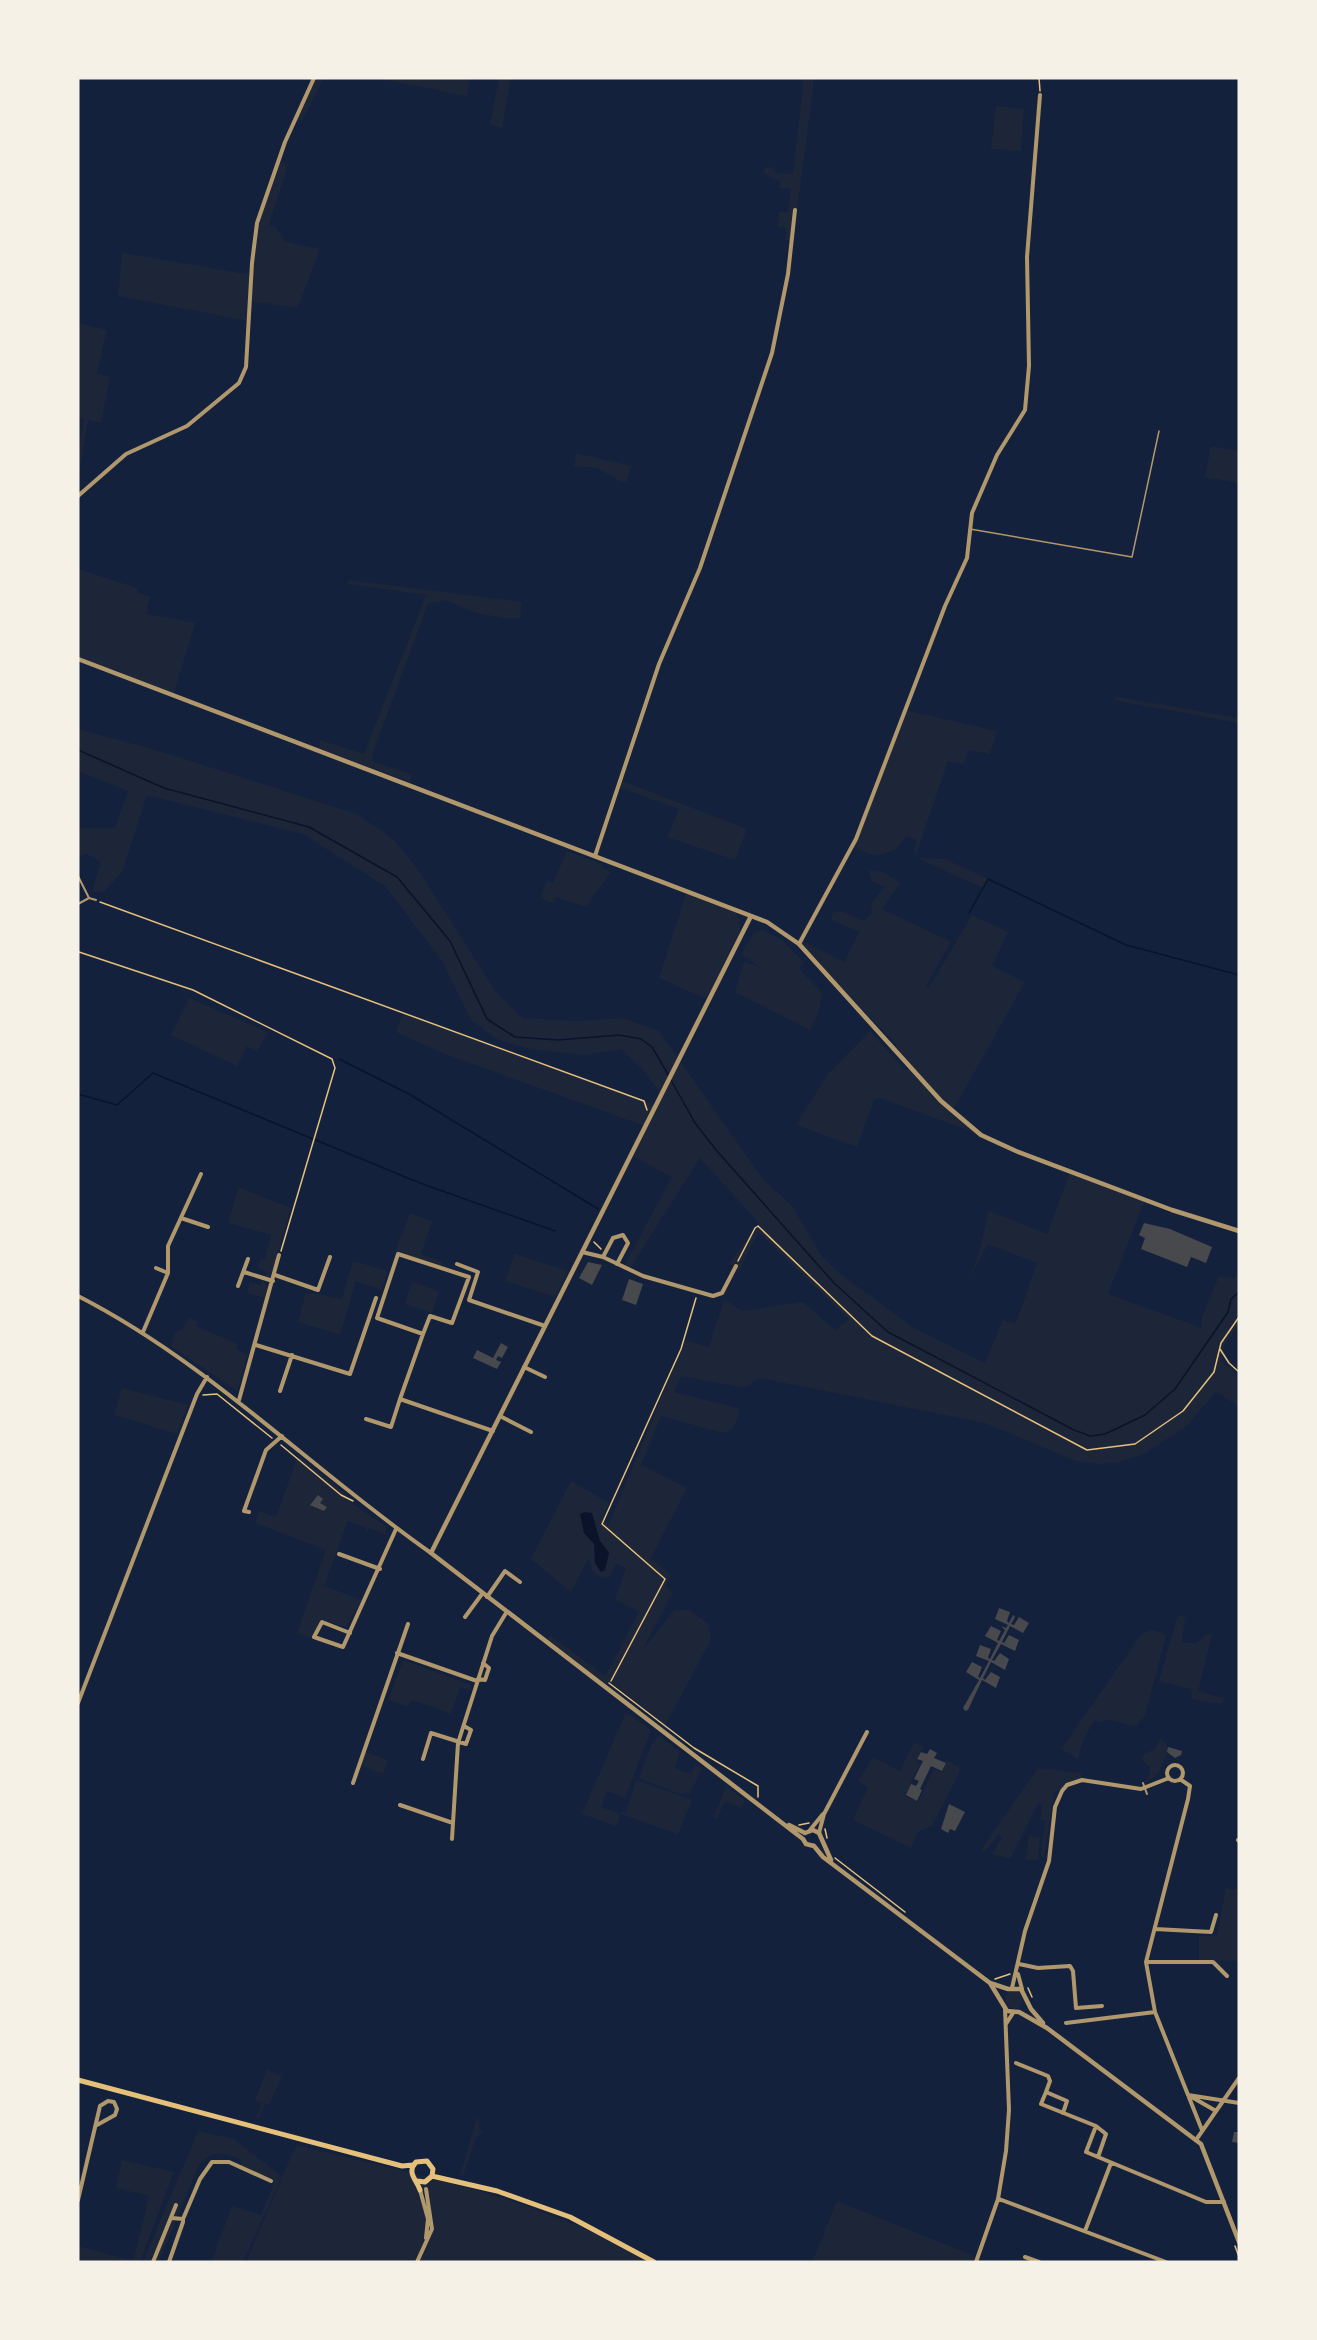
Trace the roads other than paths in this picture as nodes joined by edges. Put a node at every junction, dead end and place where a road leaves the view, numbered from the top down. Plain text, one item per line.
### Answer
1 (314, 78) edge
2 (1040, 95) road end
3 (795, 210) dead end
4 (1159, 431) dead end
5 (78, 496) edge
6 (969, 529) junction
7 (78, 659) edge
8 (595, 856) junction
9 (78, 876) edge
10 (89, 898) junction
11 (96, 900) road end
12 (78, 904) edge
13 (751, 916) junction
14 (799, 944) junction
15 (201, 1174) dead end
16 (181, 1218) junction
17 (208, 1227) dead end
18 (1239, 1231) edge
19 (582, 1252) junction
20 (279, 1255) road end
21 (330, 1257) dead end
22 (603, 1257) junction
23 (248, 1259) dead end
24 (457, 1264) dead end
25 (617, 1264) junction
26 (736, 1266) road end
27 (156, 1268) dead end
28 (244, 1272) junction
29 (168, 1273) junction
30 (275, 1275) junction
31 (273, 1281) junction
32 (238, 1286) dead end
33 (78, 1296) edge
34 (376, 1298) dead end
35 (545, 1326) junction
36 (143, 1332) junction
37 (423, 1334) junction
38 (256, 1345) junction
39 (292, 1355) junction
40 (524, 1367) junction
41 (207, 1377) junction
42 (545, 1377) dead end
43 (280, 1391) dead end
44 (400, 1399) junction
45 (239, 1400) junction
46 (500, 1416) junction
47 (366, 1419) dead end
48 (493, 1431) junction
49 (531, 1432) dead end
50 (282, 1436) junction
51 (249, 1512) dead end
52 (396, 1529) junction
53 (431, 1553) junction
54 (339, 1554) dead end
55 (380, 1569) junction
56 (520, 1582) dead end
57 (484, 1596) junction
58 (506, 1613) junction
59 (465, 1617) dead end
60 (408, 1624) dead end
61 (350, 1633) junction
62 (397, 1653) junction
63 (477, 1680) junction
64 (78, 1703) edge
65 (463, 1726) junction
66 (867, 1732) dead end
67 (458, 1743) junction
68 (423, 1759) dead end
69 (1169, 1778) junction
70 (1180, 1779) junction
71 (353, 1783) dead end
72 (1144, 1785) junction
73 (1147, 1794) dead end
74 (400, 1805) dead end
75 (824, 1814) junction
76 (782, 1822) junction
77 (453, 1823) junction
78 (808, 1831) junction
79 (819, 1833) junction
80 (452, 1839) dead end
81 (803, 1839) junction
82 (820, 1840) junction
83 (814, 1846) junction
84 (831, 1858) junction
85 (1216, 1915) dead end
86 (1155, 1929) junction
87 (1146, 1962) junction
88 (1019, 1964) junction
89 (1017, 1970) junction
90 (1227, 1976) dead end
91 (990, 1983) junction
92 (1010, 1988) junction
93 (1024, 1991) junction
94 (1002, 2000) junction
95 (1028, 2001) junction
96 (1102, 2006) dead end
97 (1005, 2009) junction
98 (1155, 2012) junction
99 (1016, 2013) junction
100 (1066, 2023) dead end
101 (1005, 2024) junction
102 (1047, 2028) junction
103 (1016, 2063) dead end
104 (1238, 2079) edge
105 (80, 2081) edge
106 (1239, 2089) edge
107 (1046, 2092) junction
108 (1187, 2094) junction
109 (1224, 2100) junction
110 (1239, 2103) edge
111 (1216, 2111) junction
112 (1063, 2113) junction
113 (97, 2125) junction
114 (1096, 2126) junction
115 (1202, 2130) junction
116 (1196, 2140) junction
117 (1098, 2157) junction
118 (1111, 2163) junction
119 (413, 2165) junction
120 (402, 2166) junction
121 (411, 2172) junction
122 (431, 2176) junction
123 (1001, 2177) junction
124 (271, 2181) dead end
125 (417, 2181) junction
126 (423, 2189) junction
127 (998, 2199) junction
128 (78, 2200) edge
129 (1224, 2202) junction
130 (176, 2205) dead end
131 (992, 2216) junction
132 (172, 2218) junction
133 (183, 2219) junction
134 (1085, 2231) junction
135 (1239, 2240) edge
136 (1026, 2257) dead end
137 (153, 2262) edge
138 (169, 2262) edge
139 (417, 2262) edge
140 (654, 2262) edge
141 (976, 2262) edge
142 (1039, 2262) edge
143 (1166, 2262) edge

1 - 5 street
2 - 6 street
3 - 8 street
4 - 6 lane
6 - 14 street
7 - 8 street
8 - 13 street
9 - 10 street
10 - 11 street
10 - 12 street
13 - 14 street
13 - 19 street
14 - 18 street
15 - 16 street
16 - 17 street
16 - 29 street
19 - 22 street
19 - 35 street
20 - 30 street
21 - 30 street
22 - 25 street
22 - 25 street
23 - 28 street
24 - 35 street
25 - 26 street
27 - 29 street
28 - 31 street
28 - 32 street
29 - 36 street
30 - 31 street
31 - 38 street
33 - 36 street
34 - 39 street
35 - 40 street
36 - 41 street
37 - 37 street
37 - 44 street
38 - 39 street
38 - 45 street
39 - 43 street
40 - 42 street
40 - 46 street
41 - 45 street
41 - 64 street
44 - 47 street
44 - 48 street
45 - 50 street
46 - 48 street
46 - 49 street
48 - 53 street
50 - 51 street
50 - 52 street
52 - 53 street
52 - 55 street
53 - 57 street
54 - 55 street
55 - 61 street
56 - 57 street
57 - 58 street
57 - 59 street
58 - 63 street
58 - 76 street
60 - 62 street
61 - 61 street
62 - 63 street
62 - 71 street
63 - 65 street
65 - 67 street
65 - 67 street
66 - 75 street
67 - 68 street
67 - 77 street
69 - 70 street
69 - 70 street
69 - 72 street
70 - 86 street
72 - 73 street
72 - 88 street
74 - 77 street
75 - 78 street
75 - 79 street
76 - 78 street
76 - 81 street
77 - 80 street
78 - 79 street
78 - 81 street
79 - 82 street
81 - 83 street
82 - 83 street
82 - 84 street
83 - 84 street
84 - 91 street
85 - 86 street
86 - 87 street
87 - 90 street
87 - 98 street
88 - 89 street
88 - 96 street
89 - 92 street
89 - 93 street
91 - 92 street
91 - 94 street
92 - 93 street
92 - 94 street
93 - 95 street
94 - 97 street
95 - 99 street
95 - 102 street
97 - 99 street
97 - 101 street
98 - 100 street
98 - 108 street
99 - 101 street
99 - 102 street
101 - 123 street
102 - 116 street
103 - 107 street
104 - 106 street
104 - 109 street
105 - 120 main road
107 - 112 street
107 - 112 street
108 - 109 street
108 - 111 street
108 - 115 street
109 - 110 street
109 - 111 street
111 - 115 street
112 - 114 street
113 - 113 street
113 - 128 street
114 - 117 street
114 - 117 street
115 - 116 street
116 - 129 street
117 - 118 street
118 - 129 street
118 - 134 street
119 - 120 main road
119 - 121 main road
119 - 122 main road
120 - 121 main road
121 - 125 main road
122 - 125 main road
122 - 126 main road
122 - 140 main road
123 - 127 street
123 - 131 street
124 - 133 street
125 - 126 main road
126 - 139 street
127 - 131 street
127 - 134 street
129 - 135 street
130 - 132 street
131 - 141 street
132 - 133 street
132 - 137 street
133 - 138 street
134 - 143 street
136 - 142 street

